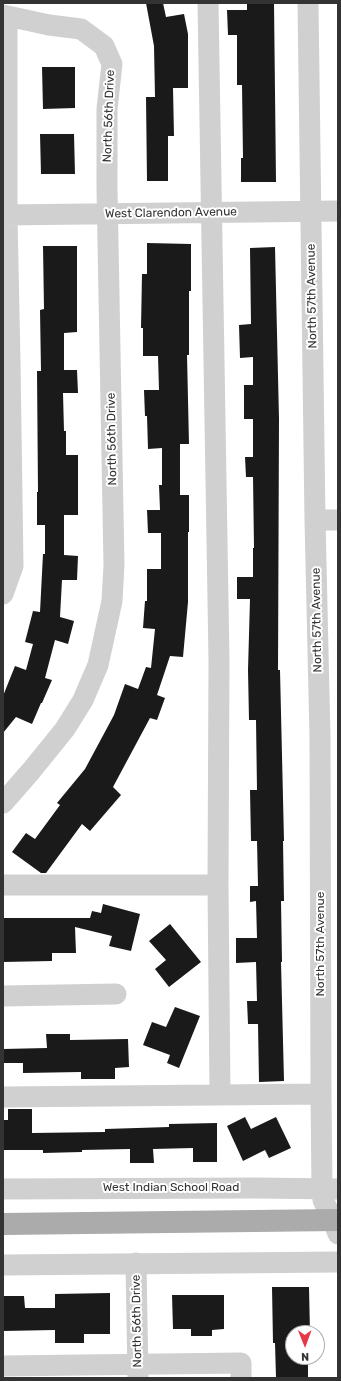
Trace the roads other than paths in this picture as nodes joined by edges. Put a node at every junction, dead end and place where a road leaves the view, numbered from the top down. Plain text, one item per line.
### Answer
1 (208, 3) edge
2 (308, 3) edge
3 (5, 16) edge
4 (311, 211) junction
5 (338, 211) edge
6 (212, 212) junction
7 (108, 214) junction
8 (5, 215) edge
9 (315, 520) junction
10 (338, 520) edge
11 (3, 594) edge
12 (329, 737) edge
13 (3, 802) edge
14 (3, 885) edge
15 (218, 885) junction
16 (116, 994) dead end
17 (3, 996) edge
18 (321, 1094) junction
19 (220, 1095) junction
20 (3, 1097) edge
21 (3, 1189) edge
22 (330, 1190) edge
23 (3, 1224) edge
24 (336, 1225) edge
25 (338, 1262) edge
26 (136, 1263) junction
27 (3, 1265) edge
28 (3, 1366) edge
29 (138, 1371) edge
30 (241, 1378) edge

1 - 6 street
2 - 4 street, North 57th Avenue
3 - 7 street, North 56th Drive
3 - 8 street
4 - 5 street, West Clarendon Avenue
4 - 6 street, West Clarendon Avenue
4 - 9 street, North 57th Avenue
6 - 7 street, West Clarendon Avenue
6 - 15 street
7 - 8 street, West Clarendon Avenue
7 - 13 street, North 56th Drive
8 - 11 street
9 - 10 street
9 - 12 street, North 57th Avenue
12 - 18 street, North 57th Avenue
14 - 15 street
15 - 19 street
16 - 17 street
18 - 19 street
18 - 22 street, North 57th Avenue
19 - 20 street
21 - 22 street, West Indian School Road
22 - 24 street, North 57th Avenue
23 - 24 main road
25 - 26 street
26 - 27 street
26 - 29 street, North 56th Drive
28 - 29 street
29 - 30 street

